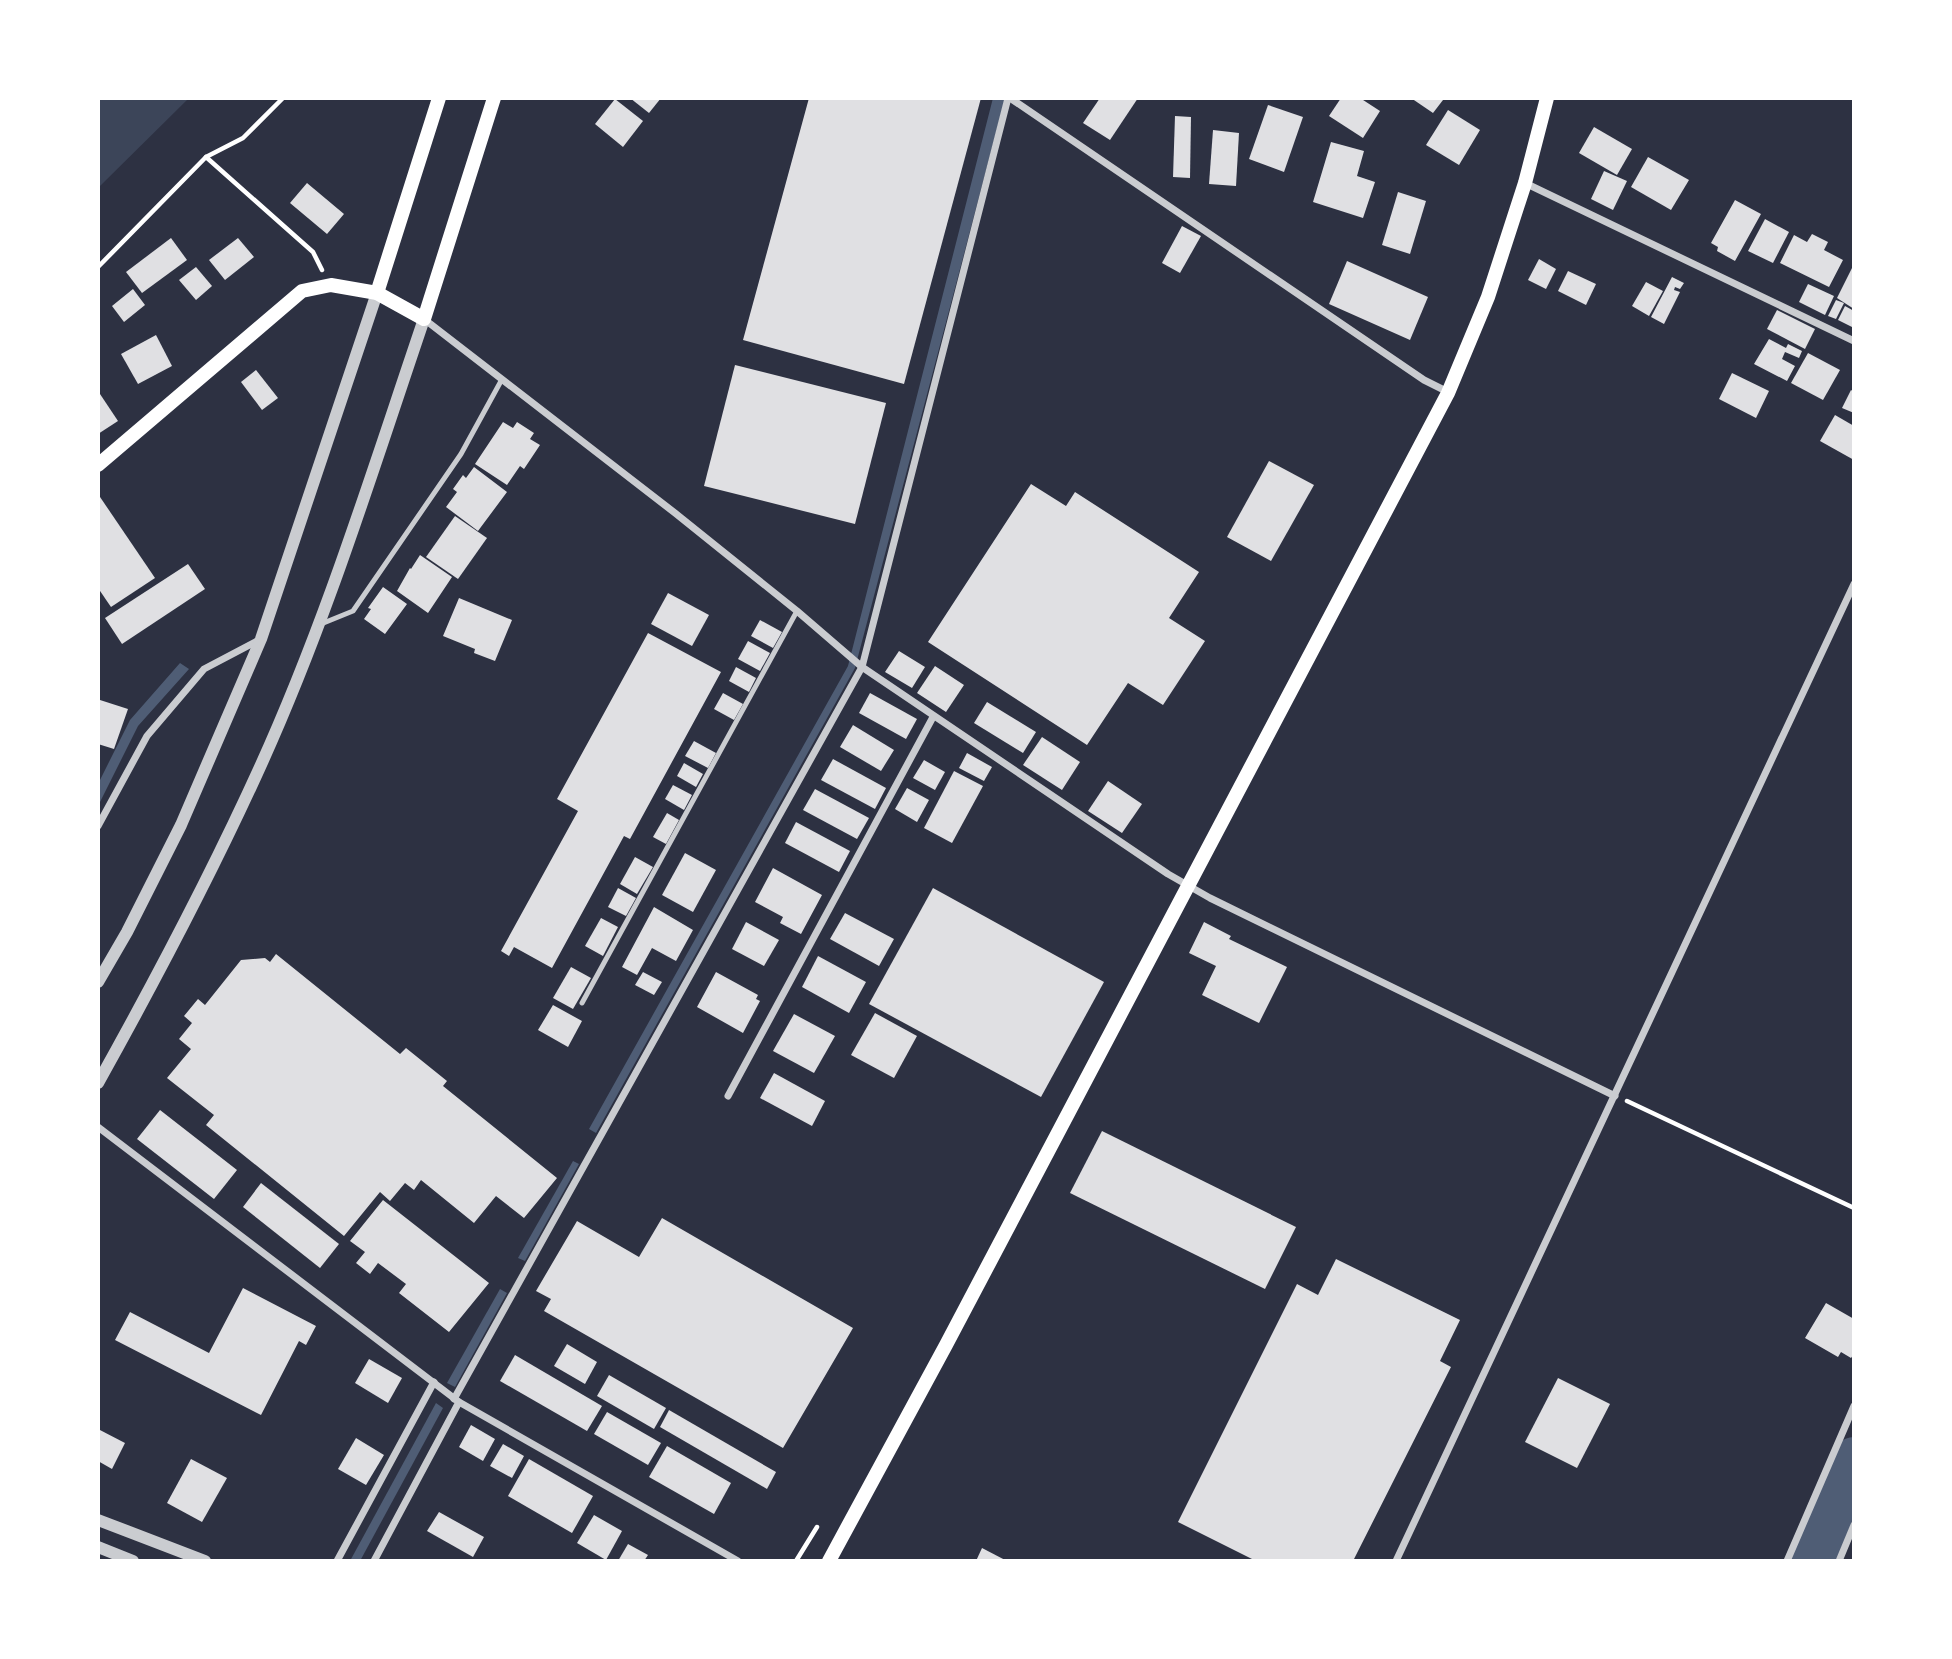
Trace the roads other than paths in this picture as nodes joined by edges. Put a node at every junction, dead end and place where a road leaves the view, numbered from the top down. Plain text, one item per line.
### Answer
1 (439, 98) edge
2 (494, 98) edge
3 (1009, 98) edge
4 (1547, 98) edge
5 (1525, 183) junction
6 (377, 293) junction
7 (424, 319) junction
8 (1854, 341) edge
9 (501, 381) junction
10 (1448, 393) junction
11 (98, 465) edge
12 (1854, 584) edge
13 (797, 611) junction
14 (318, 625) junction
15 (261, 639) junction
16 (860, 665) junction
17 (933, 717) junction
18 (98, 825) edge
19 (1189, 886) junction
20 (98, 982) edge
21 (582, 1003) dead end
22 (98, 1083) edge
23 (728, 1096) dead end
24 (1615, 1096) junction
25 (98, 1127) edge
26 (434, 1382) junction
27 (457, 1401) junction
28 (1854, 1406) edge
29 (98, 1520) edge
30 (1854, 1525) edge
31 (98, 1547) edge
32 (133, 1561) edge
33 (205, 1561) edge
34 (337, 1561) edge
35 (374, 1561) edge
36 (738, 1561) edge
37 (829, 1561) edge
38 (1395, 1561) edge
39 (1787, 1561) edge
40 (1839, 1561) edge

1 - 6 main road
2 - 7 main road
3 - 10 street
3 - 16 street
4 - 5 main road
5 - 8 street
5 - 10 main road
6 - 7 main road
6 - 11 main road
6 - 15 street
7 - 9 street
7 - 14 street
9 - 13 street
9 - 14 lane
10 - 19 main road
12 - 24 street
13 - 16 street
13 - 21 lane
14 - 22 street
15 - 18 street
15 - 20 street
16 - 17 street
16 - 27 street
17 - 19 street
17 - 23 street
19 - 24 street
19 - 37 main road
24 - 38 street
25 - 26 street
26 - 27 street
26 - 34 street
27 - 35 street
27 - 36 street
28 - 39 street
29 - 33 street
30 - 40 street
31 - 32 street

